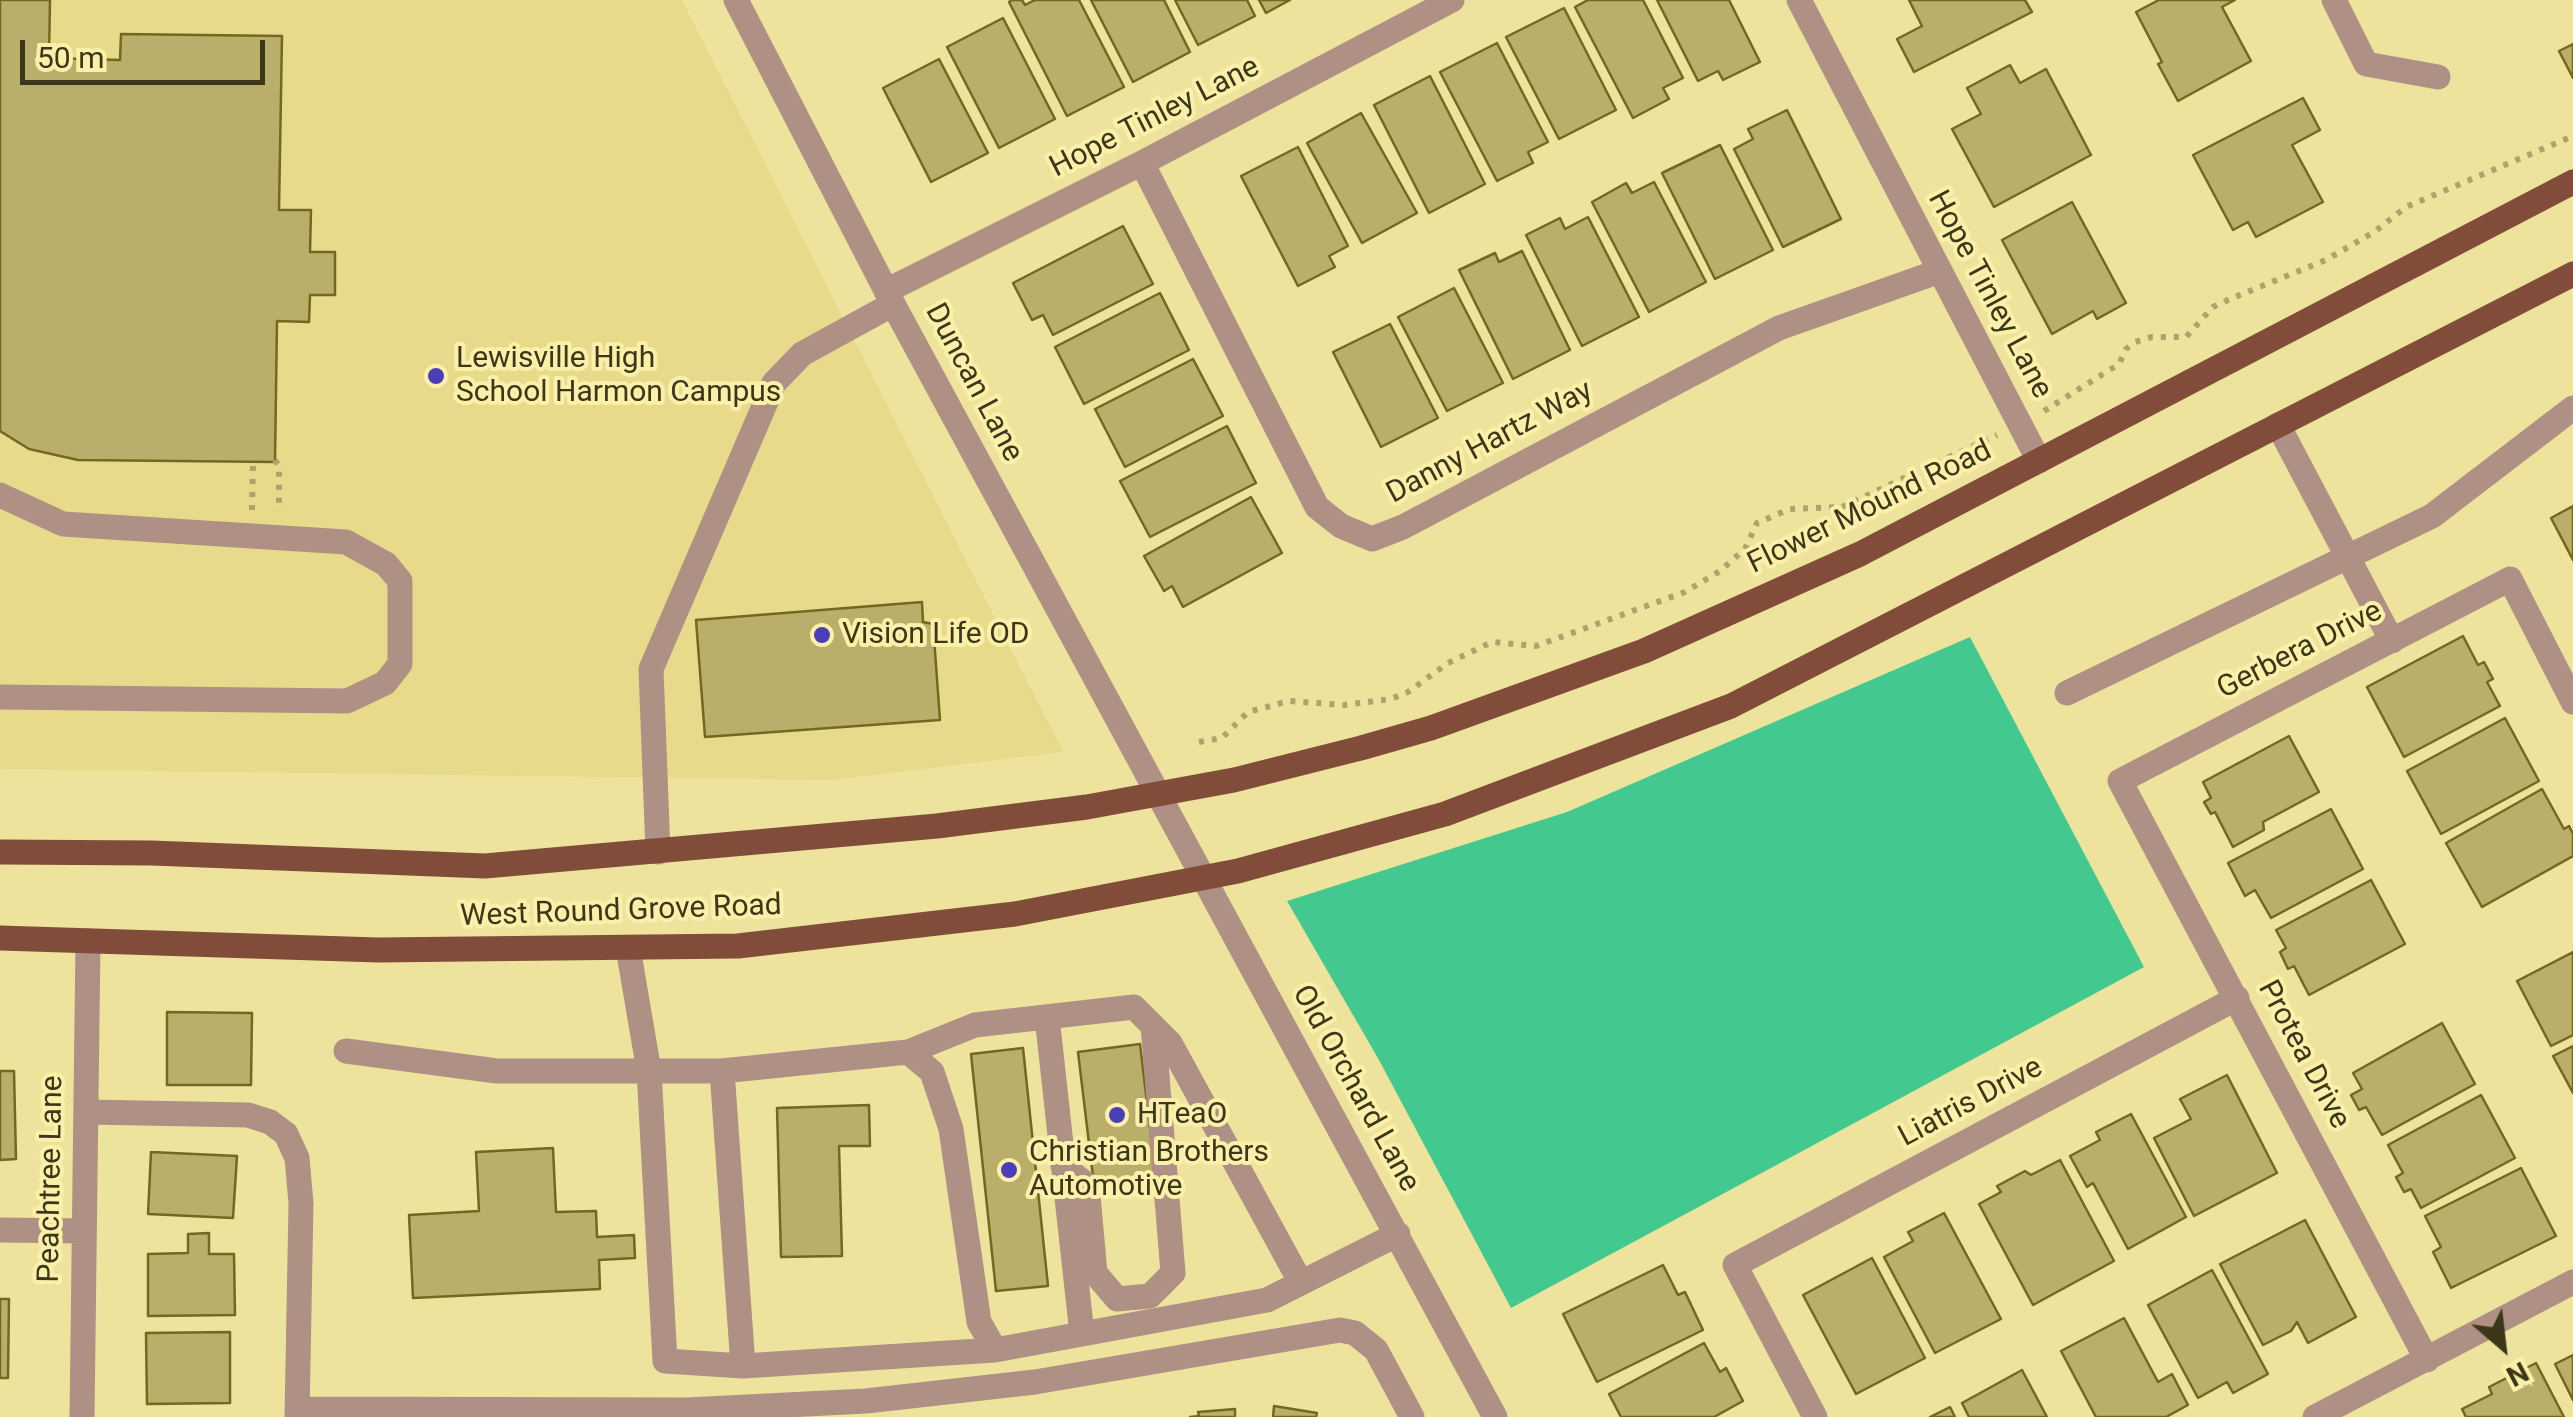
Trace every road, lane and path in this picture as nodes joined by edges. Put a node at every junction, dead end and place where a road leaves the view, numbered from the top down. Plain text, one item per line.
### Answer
1 (736, 0) edge
2 (1452, 0) edge
3 (1799, 0) edge
4 (2334, 0) edge
5 (2438, 77) dead end
6 (2573, 136) edge
7 (1142, 162) junction
8 (2573, 182) edge
9 (1940, 271) junction
10 (2573, 274) edge
11 (890, 297) junction
12 (2573, 408) edge
13 (2020, 423) junction
14 (2278, 424) junction
15 (275, 460) dead end
16 (2039, 460) junction
17 (254, 462) dead end
18 (0, 495) edge
19 (252, 512) dead end
20 (279, 512) dead end
21 (2347, 556) junction
22 (2392, 640) junction
23 (2067, 693) dead end
24 (0, 696) edge
25 (2573, 702) edge
26 (1198, 742) dead end
27 (2120, 781) joint
28 (1158, 793) junction
29 (0, 852) edge
30 (658, 852) junction
31 (1204, 879) junction
32 (0, 938) edge
33 (88, 942) junction
34 (628, 948) junction
35 (2237, 998) junction
36 (1047, 1017) junction
37 (1153, 1026) junction
38 (346, 1051) dead end
39 (908, 1052) junction
40 (649, 1070) junction
41 (722, 1071) junction
42 (86, 1112) junction
43 (1064, 1166) junction
44 (0, 1230) edge
45 (84, 1231) junction
46 (1398, 1234) junction
47 (2573, 1282) edge
48 (1301, 1283) junction
49 (1082, 1334) junction
50 (995, 1350) junction
51 (2426, 1360) junction
52 (743, 1366) junction
53 (297, 1413) edge
54 (82, 1417) edge
55 (1412, 1417) edge
56 (1495, 1417) edge
57 (1815, 1417) edge
58 (2315, 1417) edge

1 - 11 street, Duncan Lane
2 - 7 street, Hope Tinley Lane
3 - 9 street, Hope Tinley Lane
4 - 5 street
6 - 13 path
7 - 9 street, Danny Hartz Way
7 - 11 street, Hope Tinley Lane
8 - 16 main road, Flower Mound Road
9 - 13 street, Hope Tinley Lane
10 - 14 main road
11 - 28 street, Duncan Lane
11 - 30 street, Hope Tinley Lane
12 - 21 street
13 - 16 street, Hope Tinley Lane
13 - 26 path
14 - 21 street
14 - 31 main road, West Round Grove Road
15 - 20 path
16 - 28 main road, Flower Mound Road
17 - 19 path
18 - 24 street
21 - 22 street
21 - 23 street
22 - 25 street, Gerbera Drive
22 - 27 street, Gerbera Drive
27 - 35 street, Protea Drive
28 - 30 main road, West Round Grove Road
28 - 31 street, Old Orchard Lane
29 - 30 main road, West Round Grove Road
31 - 34 main road, West Round Grove Road
31 - 46 street, Old Orchard Lane
32 - 33 main road, West Round Grove Road
33 - 34 main road, West Round Grove Road
33 - 42 street, Peachtree Lane
34 - 40 street
35 - 51 street, Protea Drive
35 - 57 street, Liatris Drive
36 - 37 street
36 - 39 street
36 - 43 street
37 - 43 street
37 - 48 street
38 - 40 street
39 - 41 street
39 - 50 street
40 - 41 street
40 - 52 street
41 - 52 street
42 - 45 street, Peachtree Lane
42 - 53 street
43 - 49 street
44 - 45 street
45 - 54 street, Peachtree Lane
46 - 48 street
46 - 56 street, Old Orchard Lane
47 - 51 street
48 - 49 street
49 - 50 street
50 - 52 street
51 - 58 street
53 - 55 street

